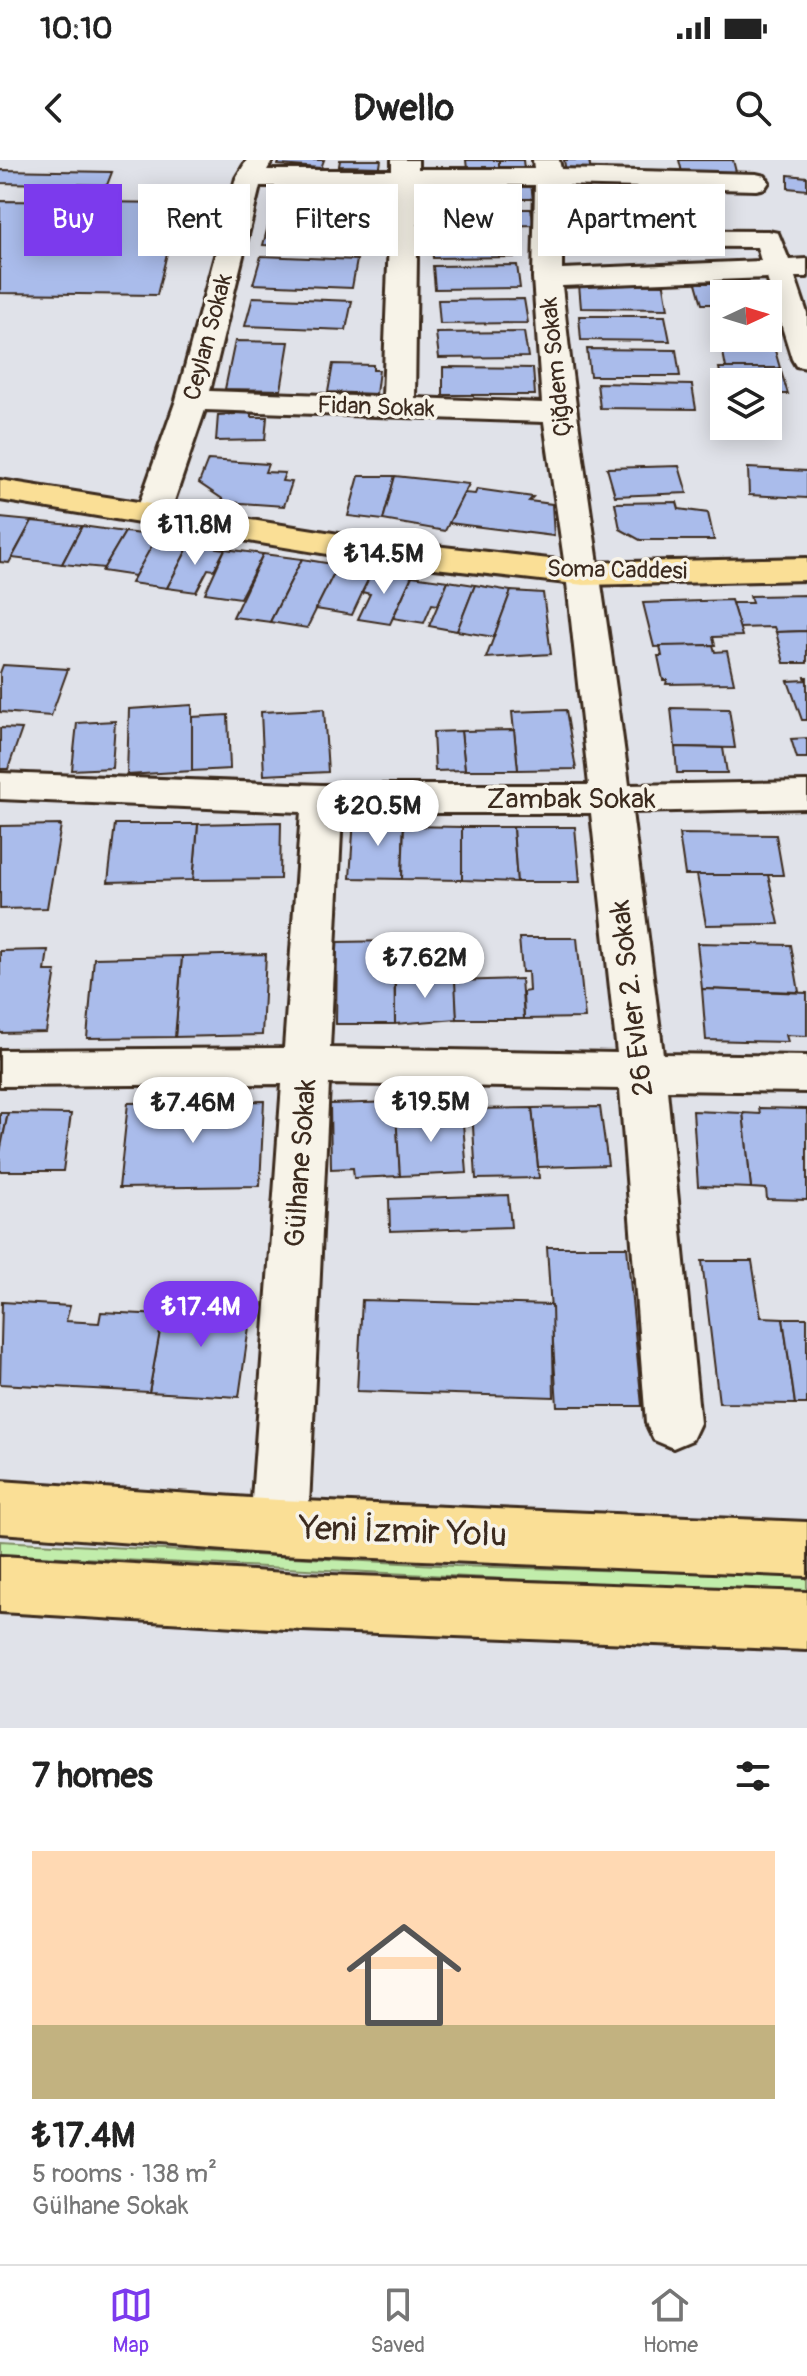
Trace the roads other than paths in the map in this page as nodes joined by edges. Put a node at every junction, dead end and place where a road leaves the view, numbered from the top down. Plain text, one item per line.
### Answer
1 (404, 168) edge
2 (548, 168) edge
3 (254, 169) edge
4 (756, 171) edge
5 (725, 239) edge
6 (768, 239) junction
7 (546, 256) edge
8 (807, 268) edge
9 (776, 269) junction
10 (547, 278) junction
11 (807, 359) edge
12 (192, 400) junction
13 (399, 408) junction
14 (559, 413) junction
15 (0, 490) edge
16 (153, 513) junction
17 (807, 569) edge
18 (584, 574) junction
19 (0, 786) edge
20 (807, 795) edge
21 (322, 799) junction
22 (608, 799) junction
23 (307, 1066) junction
24 (0, 1068) edge
25 (642, 1069) junction
26 (807, 1074) edge
27 (673, 1423) dead end
28 (0, 1507) edge
29 (279, 1527) junction
30 (807, 1549) edge
31 (0, 1584) edge
32 (807, 1621) edge

1 - 2 street
1 - 3 street
1 - 13 street
2 - 4 street
3 - 12 street, Ceylan Sokak
4 - 6 street
5 - 6 street
6 - 9 street
7 - 10 street, Çiğdem Sokak
8 - 9 street
9 - 10 street
9 - 11 street
10 - 14 street, Çiğdem Sokak
12 - 13 street, Fidan Sokak
12 - 16 street, Ceylan Sokak
13 - 14 street, Fidan Sokak
14 - 18 street, Çiğdem Sokak
15 - 16 main road, Soma Caddesi
16 - 18 main road, Soma Caddesi
17 - 18 main road, Soma Caddesi
18 - 22 street, 26 Evler 2. Sokak
19 - 21 street, Zambak Sokak
20 - 22 street, Zambak Sokak
21 - 22 street, Zambak Sokak
21 - 23 street, Gülhane Sokak
22 - 25 street, 26 Evler 2. Sokak
23 - 24 street
23 - 25 street
23 - 29 street, Gülhane Sokak
25 - 26 street
25 - 27 street, 26 Evler 2. Sokak
28 - 29 main road, Yeni İzmir Yolu
29 - 30 main road, Yeni İzmir Yolu
31 - 32 main road

